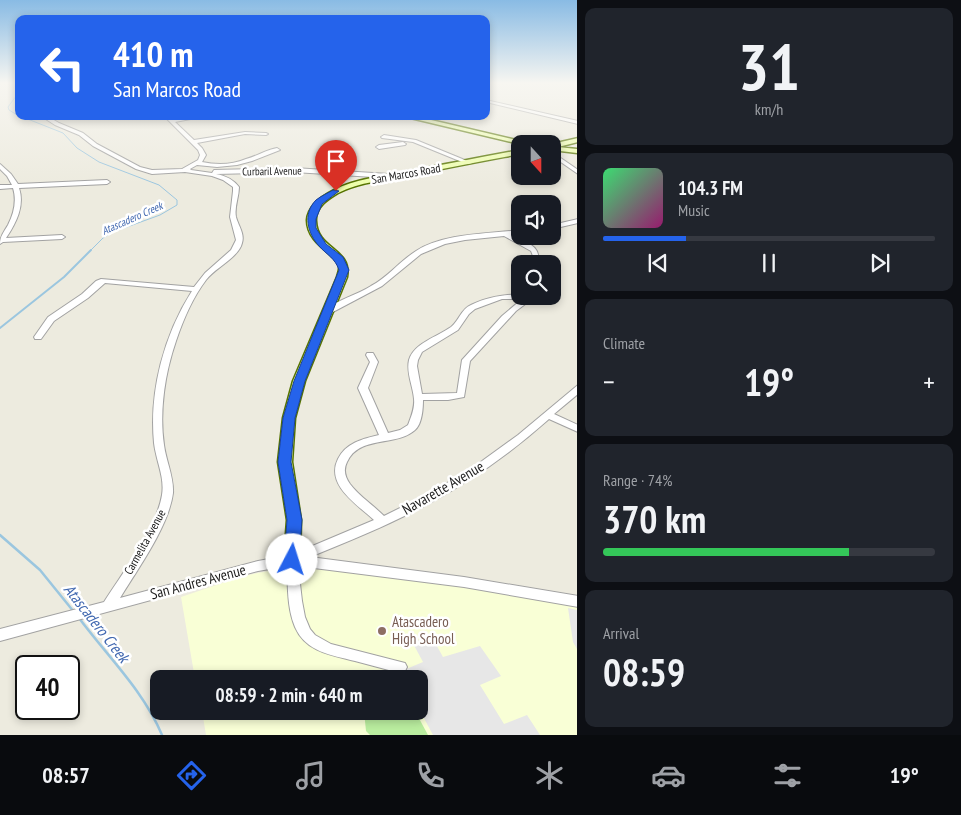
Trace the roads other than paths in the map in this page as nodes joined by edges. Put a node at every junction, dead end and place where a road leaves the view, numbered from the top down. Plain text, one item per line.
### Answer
1 (549, 116) edge
2 (50, 120) edge
3 (169, 120) edge
4 (423, 120) edge
5 (577, 123) edge
6 (252, 130) dead end
7 (245, 133) junction
8 (266, 134) dead end
9 (384, 137) dead end
10 (511, 140) edge
11 (577, 140) edge
12 (193, 142) junction
13 (561, 144) edge
14 (428, 146) junction
15 (378, 147) dead end
16 (561, 148) edge
17 (277, 150) dead end
18 (577, 151) edge
19 (511, 154) edge
20 (561, 160) edge
21 (197, 163) junction
22 (469, 163) junction
23 (0, 166) edge
24 (184, 170) junction
25 (577, 173) edge
26 (389, 176) junction
27 (107, 182) dead end
28 (16, 186) junction
29 (0, 187) edge
30 (575, 223) edge
31 (561, 225) edge
32 (511, 233) edge
33 (505, 234) junction
34 (62, 237) dead end
35 (1, 241) edge
36 (536, 255) edge
37 (197, 289) junction
38 (511, 296) edge
39 (517, 305) edge
40 (328, 311) junction
41 (38, 338) dead end
42 (370, 356) dead end
43 (577, 388) edge
44 (418, 397) junction
45 (548, 415) junction
46 (577, 429) edge
47 (385, 436) junction
48 (382, 522) junction
49 (292, 560) junction
50 (577, 602) edge
51 (108, 606) junction
52 (91, 611) joint
53 (53, 621) joint
54 (0, 635) edge
55 (400, 667) dead end

1 - 5 street
2 - 24 street
3 - 12 street
4 - 10 street
6 - 7 street
7 - 8 street
7 - 12 street
9 - 14 street
11 - 13 street
12 - 21 street
14 - 15 street
14 - 22 street
16 - 18 street
17 - 21 street
19 - 22 street, San Marcos Road
20 - 25 street
21 - 24 street
22 - 26 street, San Marcos Road
23 - 28 street
24 - 26 street, Curbaril Avenue
24 - 37 street, Carmelita Avenue
26 - 40 street, San Marcos Road
27 - 28 street
28 - 29 street
28 - 35 street
30 - 31 street
32 - 33 street
33 - 36 street
33 - 40 street
34 - 35 street
37 - 41 street
37 - 51 street, Carmelita Avenue
38 - 44 street
39 - 44 street
40 - 49 street, San Marcos Road
42 - 47 street
43 - 45 street, Navarette Avenue
44 - 47 street
45 - 46 street
45 - 48 street, Navarette Avenue
47 - 48 street
48 - 49 street, Navarette Avenue
49 - 50 street, San Andres Avenue
49 - 51 street, San Andres Avenue
49 - 55 street
51 - 52 street, San Andres Avenue
52 - 53 street, San Andres Avenue
53 - 54 street, San Andres Avenue

